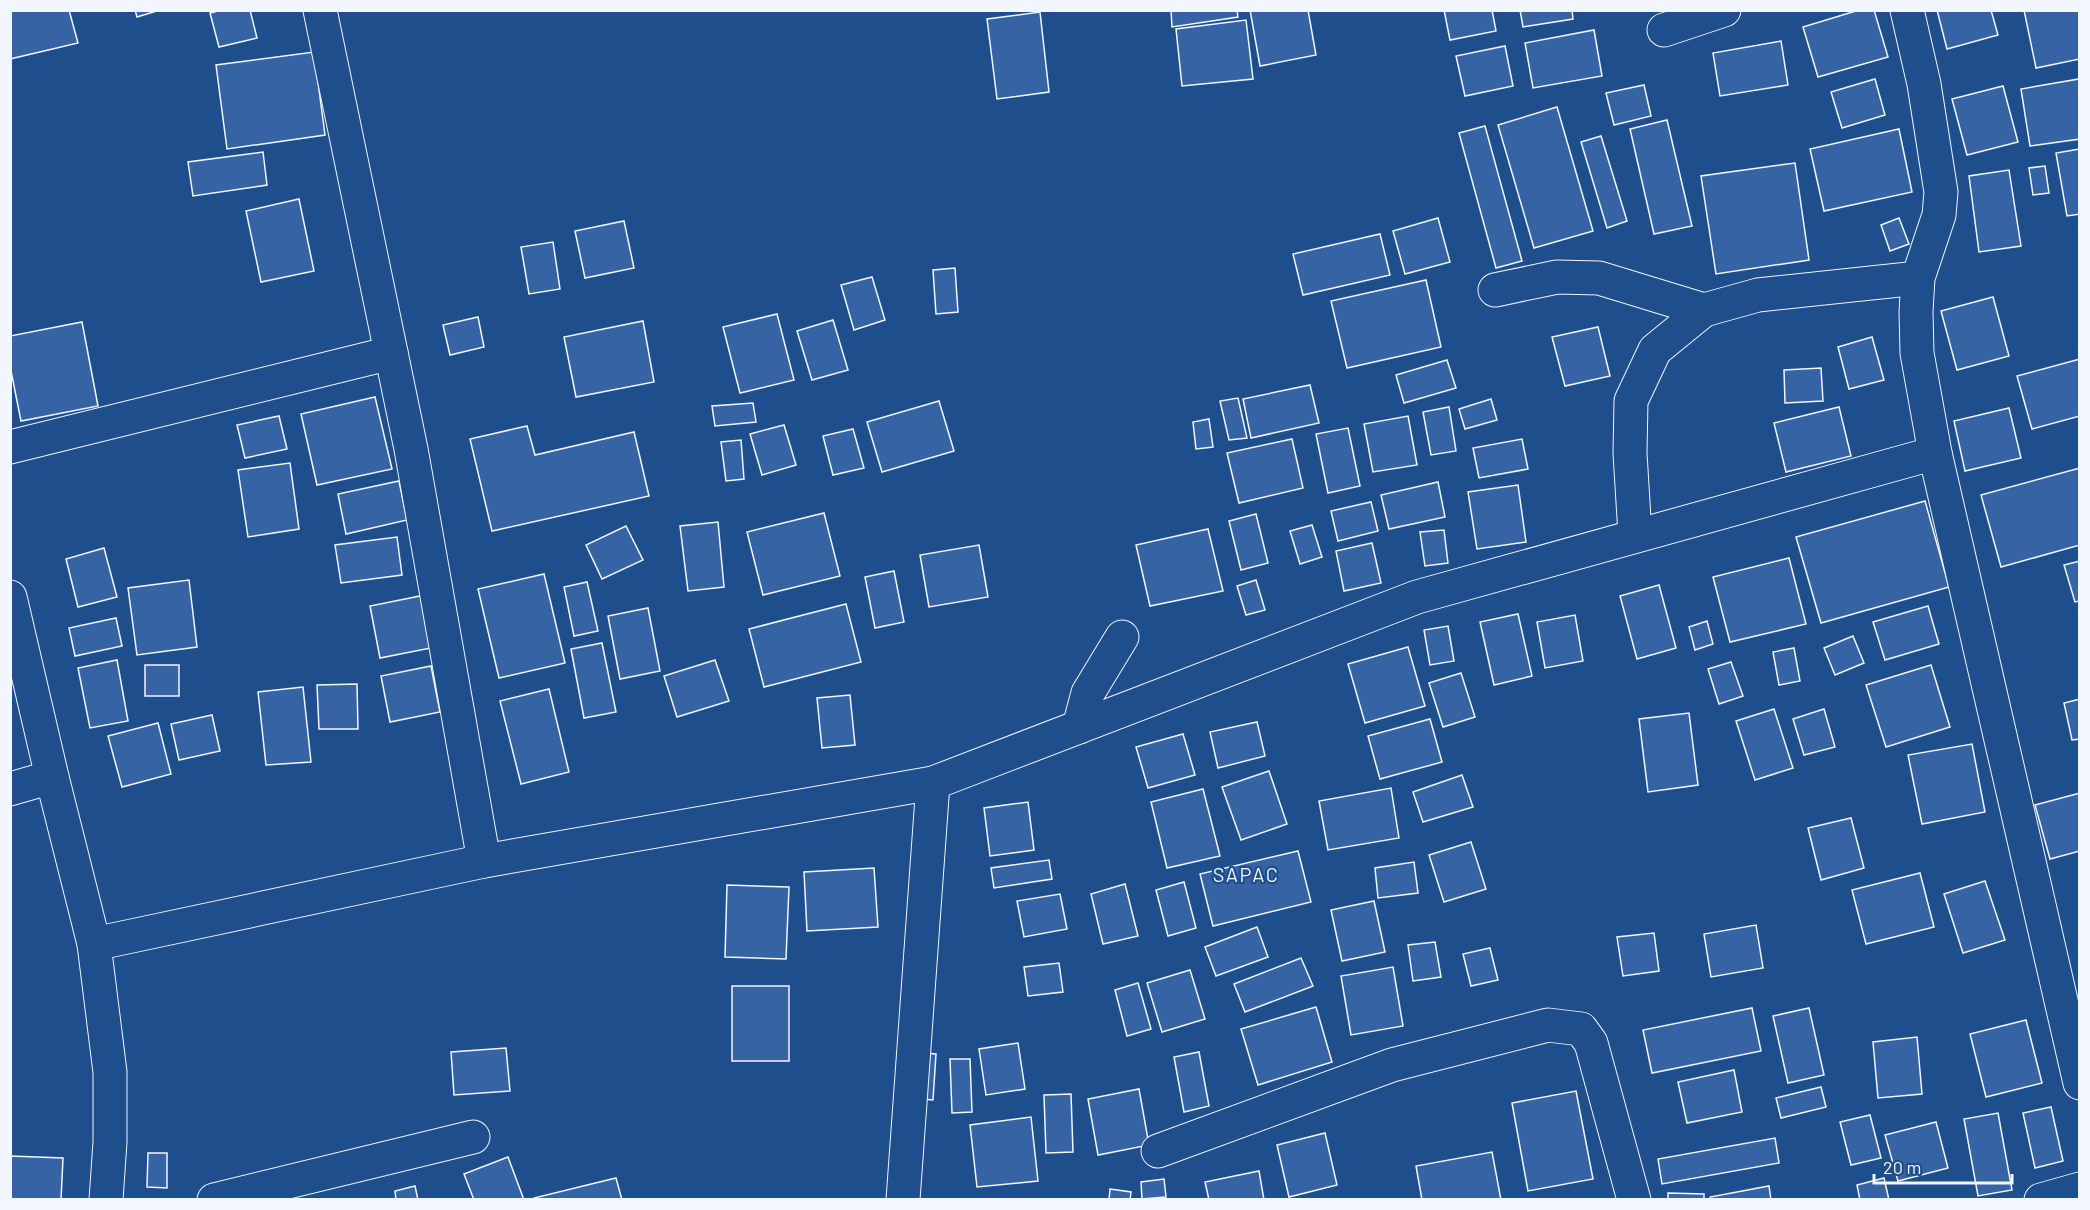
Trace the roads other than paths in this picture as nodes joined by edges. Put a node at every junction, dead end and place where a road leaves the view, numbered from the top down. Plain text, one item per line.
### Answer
1 (320, 10) edge
2 (1724, 10) edge
3 (1907, 10) edge
4 (1664, 30) dead end
5 (1918, 278) junction
6 (1495, 290) dead end
7 (1704, 310) junction
8 (391, 353) junction
9 (10, 447) edge
10 (1935, 453) junction
11 (1635, 535) junction
12 (10, 597) edge
13 (1122, 637) dead end
14 (1079, 727) junction
15 (52, 777) junction
16 (933, 783) junction
17 (10, 789) edge
18 (484, 861) junction
19 (94, 944) junction
20 (2079, 1083) edge
21 (473, 1137) dead end
22 (1158, 1151) dead end
23 (2079, 1189) edge
24 (106, 1200) edge
25 (214, 1200) edge
26 (903, 1200) edge
27 (1634, 1200) edge
28 (2041, 1200) edge

1 - 8 street
2 - 4 street
3 - 5 street
5 - 7 street
5 - 10 street
6 - 7 street
7 - 11 street
8 - 9 street
8 - 18 street
10 - 11 street
10 - 20 street
11 - 14 street
12 - 15 street
13 - 14 street
14 - 16 street
15 - 17 street
15 - 19 street
16 - 18 street
16 - 26 street
18 - 19 street
19 - 24 street
21 - 25 street
22 - 27 street
23 - 28 street

